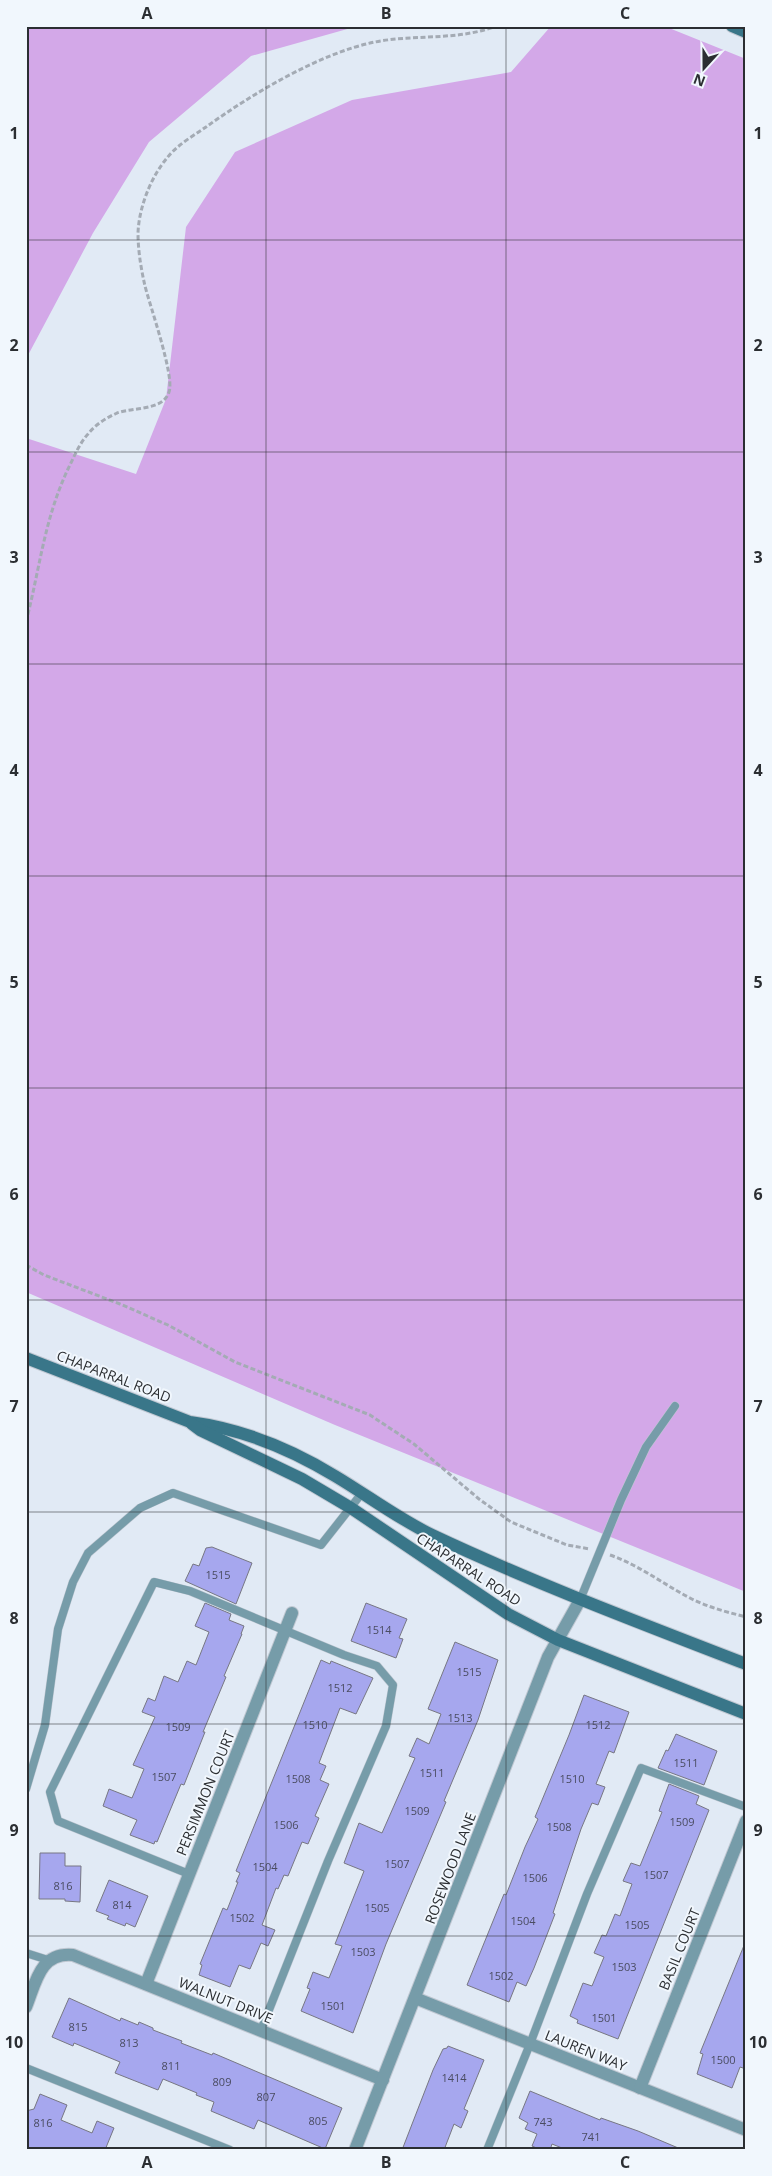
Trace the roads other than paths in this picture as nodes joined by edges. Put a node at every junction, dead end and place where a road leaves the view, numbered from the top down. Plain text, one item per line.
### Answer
1 (732, 26) edge
2 (746, 32) edge
3 (26, 1358) edge
4 (675, 1406) dead end
5 (190, 1422) junction
6 (362, 1493) junction
7 (351, 1508) junction
8 (580, 1600) junction
9 (292, 1613) dead end
10 (285, 1629) junction
11 (558, 1640) junction
12 (746, 1664) edge
13 (746, 1714) edge
14 (26, 1789) edge
15 (746, 1807) edge
16 (746, 1820) edge
17 (189, 1874) junction
18 (26, 1952) edge
19 (52, 1958) junction
20 (146, 1984) junction
21 (415, 1998) junction
22 (26, 2007) edge
23 (261, 2030) junction
24 (530, 2044) junction
25 (26, 2068) edge
26 (383, 2080) junction
27 (640, 2088) junction
28 (746, 2130) edge
29 (230, 2150) edge
30 (355, 2150) edge
31 (487, 2150) edge

1 - 2 main road
3 - 5 main road, CHAPARRAL ROAD
4 - 8 lane
5 - 6 main road, CHAPARRAL ROAD
5 - 7 main road, CHAPARRAL ROAD
6 - 7 lane
6 - 8 main road, CHAPARRAL ROAD
7 - 11 main road, CHAPARRAL ROAD
7 - 14 lane
8 - 11 street, ROSEWOOD LANE
8 - 12 main road, CHAPARRAL ROAD
9 - 10 street, PERSIMMON COURT
10 - 17 street, PERSIMMON COURT
10 - 17 lane
10 - 23 lane
11 - 13 main road, CHAPARRAL ROAD
11 - 21 street, ROSEWOOD LANE
15 - 24 lane
16 - 27 street, BASIL COURT
17 - 20 street, PERSIMMON COURT
18 - 19 lane
19 - 20 street, WALNUT DRIVE
19 - 22 street
20 - 23 street, WALNUT DRIVE
21 - 24 street, LAUREN WAY
21 - 26 street, ROSEWOOD LANE
23 - 26 street, WALNUT DRIVE
24 - 27 street, LAUREN WAY
24 - 31 lane
25 - 29 lane
26 - 30 street, ROSEWOOD LANE
27 - 28 street, LAUREN WAY

